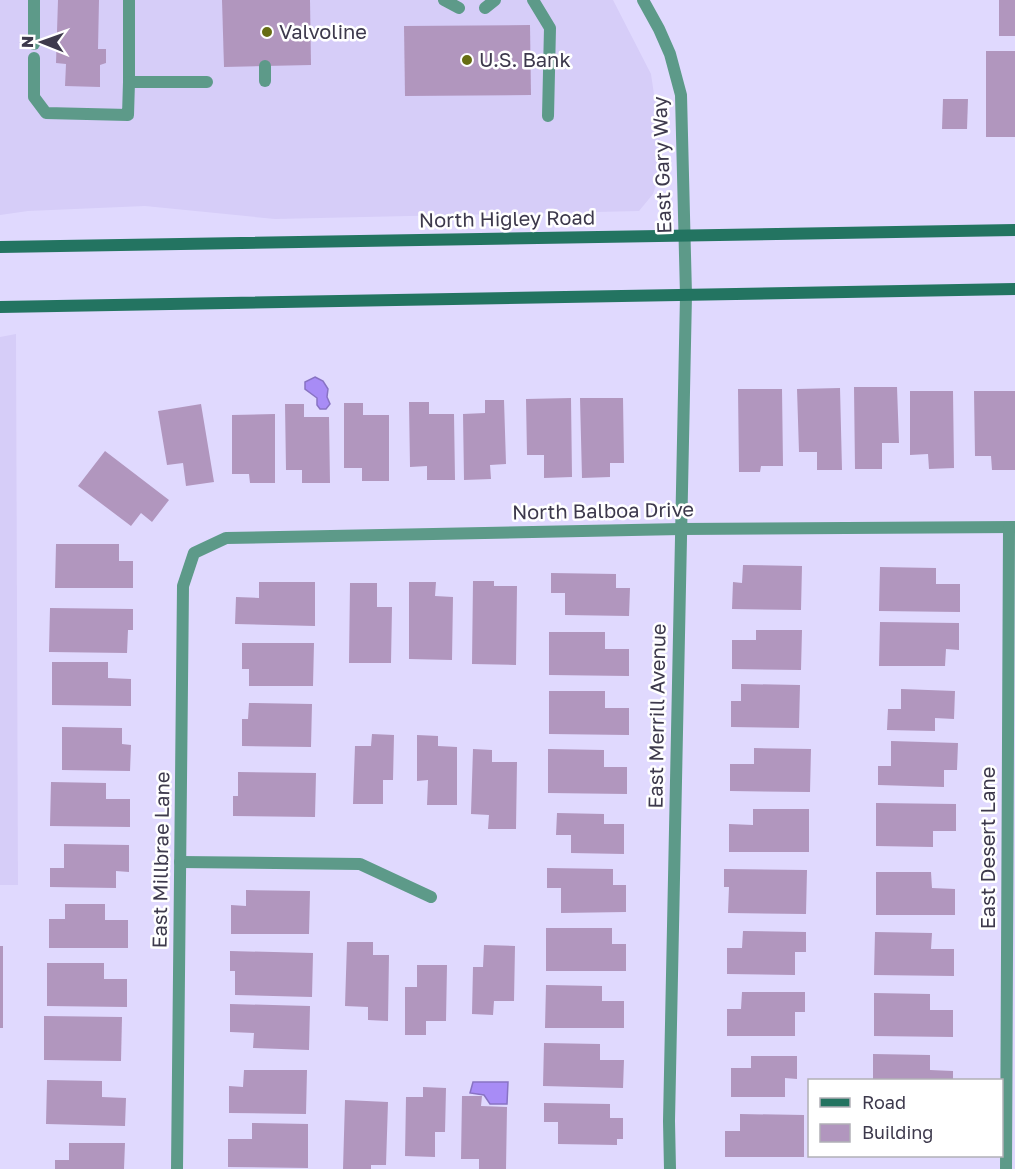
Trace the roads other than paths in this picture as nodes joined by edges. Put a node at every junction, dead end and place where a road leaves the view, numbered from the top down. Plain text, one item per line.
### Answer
1 (34, 0) edge
2 (129, 0) edge
3 (444, 0) edge
4 (533, 0) edge
5 (643, 0) edge
6 (459, 8) dead end
7 (34, 44) dead end
8 (34, 58) dead end
9 (265, 66) dead end
10 (265, 81) dead end
11 (129, 82) junction
12 (207, 82) dead end
13 (548, 116) dead end
14 (1015, 230) edge
15 (685, 236) junction
16 (0, 247) edge
17 (685, 263) joint
18 (1015, 289) edge
19 (686, 295) junction
20 (0, 307) edge
21 (1012, 527) edge
22 (681, 529) junction
23 (194, 553) joint
24 (180, 862) junction
25 (431, 897) dead end
26 (177, 1169) edge
27 (670, 1169) edge
28 (1006, 1169) edge

1 - 7 street
2 - 11 street
3 - 6 street
4 - 13 street
5 - 15 street, East Gary Way
8 - 11 street
9 - 10 street
11 - 12 street
14 - 15 main road, North Higley Road
15 - 16 main road, North Higley Road
15 - 17 street, East Gary Way
17 - 19 street, East Merrill Avenue
18 - 19 main road
19 - 20 main road
19 - 22 street, East Merrill Avenue
21 - 22 street, North Balboa Drive
21 - 28 street, East Desert Lane
22 - 23 street, North Balboa Drive
22 - 27 street, East Merrill Avenue
23 - 24 street, East Millbrae Lane
24 - 25 street
24 - 26 street, East Millbrae Lane

